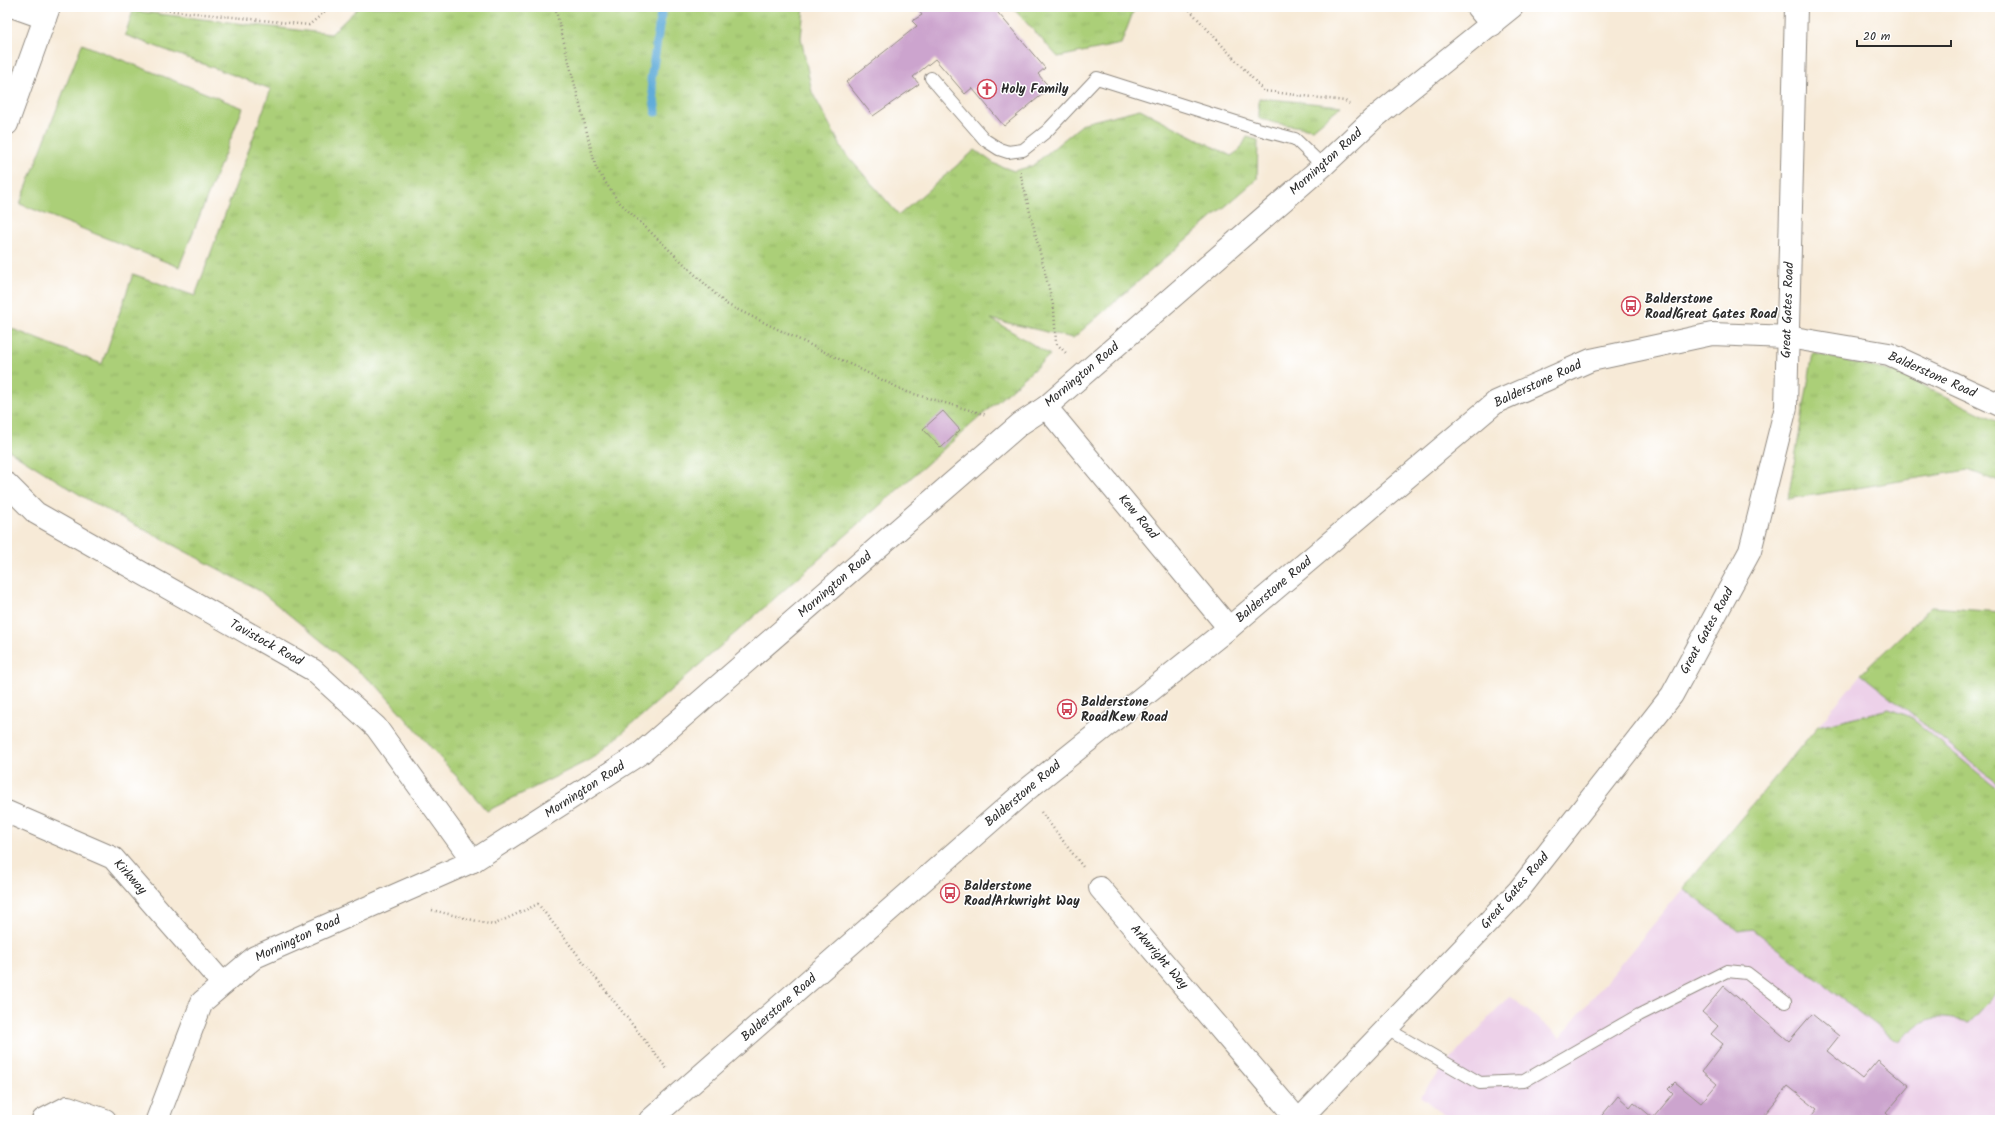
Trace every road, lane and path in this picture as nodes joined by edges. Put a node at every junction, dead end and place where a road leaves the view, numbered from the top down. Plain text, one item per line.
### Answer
1 (14, 7) edge
2 (137, 7) edge
3 (331, 7) edge
4 (554, 7) edge
5 (1187, 7) edge
6 (1477, 7) edge
7 (1512, 7) edge
8 (1796, 7) edge
9 (47, 12) edge
10 (1492, 24) junction
11 (931, 78) dead end
12 (1373, 119) junction
13 (7, 124) edge
14 (1022, 150) junction
15 (1323, 166) junction
16 (1788, 337) junction
17 (1085, 373) junction
18 (2000, 405) edge
19 (1046, 406) junction
20 (1020, 424) junction
21 (7, 484) edge
22 (1229, 628) junction
23 (1024, 792) junction
24 (7, 812) edge
25 (473, 861) junction
26 (1100, 888) joint
27 (387, 899) junction
28 (223, 984) junction
29 (1785, 1002) dead end
30 (1387, 1029) junction
31 (684, 1091) junction
32 (43, 1120) edge
33 (105, 1120) edge
34 (157, 1120) edge
35 (650, 1120) edge
36 (1299, 1120) edge

1 - 9 street
2 - 3 path
4 - 20 path
5 - 12 path
6 - 10 street
7 - 10 street, Mornington Road
8 - 16 street, Great Gates Road
9 - 13 street
10 - 12 street, Mornington Road
11 - 14 lane
12 - 15 street, Mornington Road
14 - 15 lane
14 - 17 path
15 - 17 street, Mornington Road
16 - 18 street, Balderstone Road
16 - 22 street, Balderstone Road
16 - 30 street, Great Gates Road
17 - 19 street, Mornington Road
19 - 20 street, Mornington Road
19 - 22 street, Kew Road
20 - 25 street, Mornington Road
21 - 25 street, Tavistock Road
22 - 23 street, Balderstone Road
23 - 26 path
23 - 31 street, Balderstone Road
24 - 28 street, Kirkway
25 - 27 street, Mornington Road
26 - 36 street, Arkwright Way
27 - 28 street, Mornington Road
27 - 31 path
28 - 34 street, Mornington Road
29 - 30 lane
30 - 36 street, Great Gates Road
31 - 35 street, Balderstone Road
32 - 33 street

